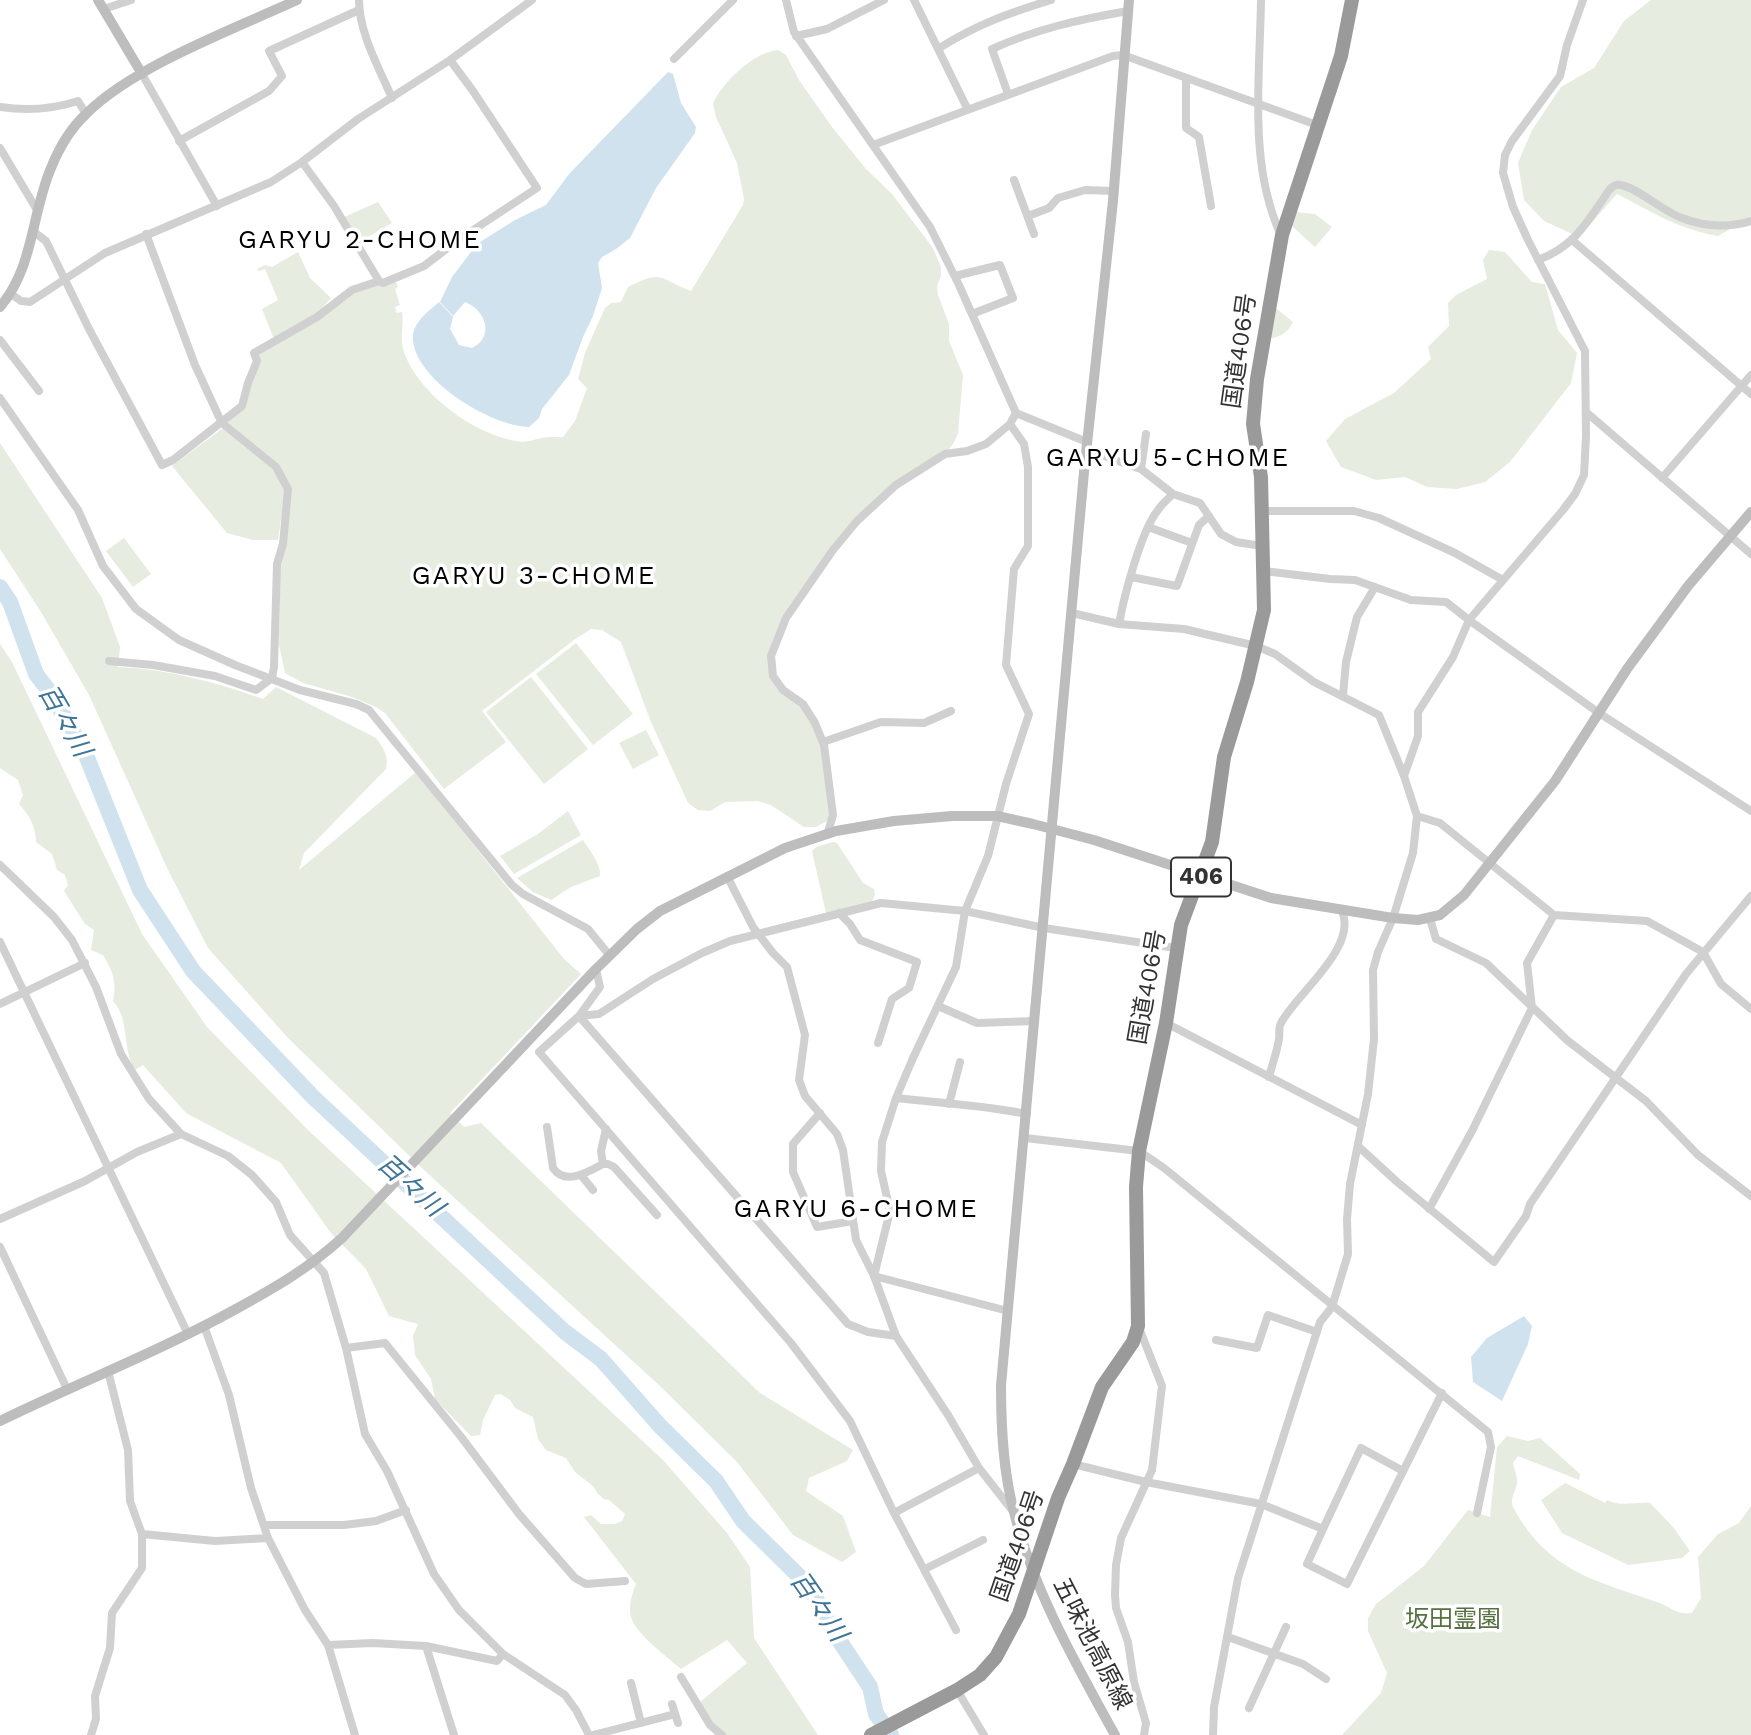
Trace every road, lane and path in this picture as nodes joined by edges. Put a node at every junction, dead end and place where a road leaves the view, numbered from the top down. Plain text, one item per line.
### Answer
1 (131, 0) edge
2 (297, 0) edge
3 (351, 0) edge
4 (359, 0) edge
5 (531, 0) edge
6 (733, 0) edge
7 (786, 0) edge
8 (884, 0) edge
9 (914, 0) edge
10 (1051, 0) edge
11 (1261, 0) edge
12 (1352, 0) edge
13 (1583, 0) edge
14 (101, 5) edge
15 (1129, 6) edge
16 (359, 10) junction
17 (796, 36) junction
18 (939, 49) junction
19 (1123, 55) junction
20 (674, 58) dead end
21 (450, 60) junction
22 (142, 74) junction
23 (1186, 79) junction
24 (1008, 94) junction
25 (392, 98) junction
26 (1260, 104) junction
27 (0, 107) edge
28 (967, 108) junction
29 (86, 114) junction
30 (1317, 125) junction
31 (179, 141) junction
32 (873, 145) junction
33 (0, 148) edge
34 (302, 162) junction
35 (1014, 180) dead end
36 (1113, 191) junction
37 (217, 206) junction
38 (1210, 206) dead end
39 (37, 210) junction
40 (1028, 216) junction
41 (1751, 221) edge
42 (34, 232) junction
43 (146, 234) junction
44 (1034, 234) dead end
45 (1282, 235) junction
46 (1572, 240) junction
47 (1538, 260) junction
48 (955, 276) junction
49 (64, 280) junction
50 (379, 281) junction
51 (11, 294) junction
52 (0, 307) edge
53 (972, 314) junction
54 (0, 340) edge
55 (1751, 375) edge
56 (1742, 386) junction
57 (39, 391) dead end
58 (1751, 394) edge
59 (0, 398) edge
60 (1586, 412) junction
61 (1016, 413) junction
62 (222, 423) junction
63 (1010, 424) junction
64 (1146, 434) dead end
65 (1087, 444) junction
66 (1142, 469) junction
67 (1662, 478) junction
68 (1173, 494) junction
69 (1263, 511) junction
70 (1751, 512) edge
71 (1209, 516) junction
72 (1148, 527) junction
73 (1729, 536) junction
74 (1192, 542) junction
75 (1262, 545) junction
76 (1751, 554) edge
77 (1264, 571) junction
78 (1131, 577) junction
79 (1503, 580) junction
80 (1375, 587) junction
81 (1072, 613) junction
82 (1469, 620) junction
83 (1119, 624) junction
84 (1256, 646) junction
85 (109, 661) dead end
86 (272, 678) junction
87 (1343, 696) junction
88 (951, 711) dead end
89 (1599, 713) junction
90 (823, 741) junction
91 (1404, 776) junction
92 (1751, 811) edge
93 (997, 816) junction
94 (1417, 816) junction
95 (1052, 830) junction
96 (827, 835) junction
97 (1491, 862) junction
98 (0, 865) edge
99 (727, 876) junction
100 (1201, 876) junction
101 (1751, 896) edge
102 (965, 911) junction
103 (1342, 911) junction
104 (839, 914) junction
105 (1554, 915) junction
106 (1393, 918) junction
107 (1430, 919) junction
108 (1044, 928) junction
109 (761, 935) junction
110 (0, 942) edge
111 (1176, 948) junction
112 (1703, 952) junction
113 (610, 956) junction
114 (85, 963) junction
115 (596, 969) junction
116 (24, 993) junction
117 (0, 1004) edge
118 (938, 1006) junction
119 (1532, 1008) junction
120 (1751, 1009) edge
121 (579, 1016) junction
122 (1035, 1021) junction
123 (1166, 1023) junction
124 (878, 1043) dead end
125 (960, 1062) dead end
126 (1269, 1077) junction
127 (1616, 1079) junction
128 (896, 1098) junction
129 (949, 1104) junction
130 (820, 1113) junction
131 (1027, 1114) junction
132 (1362, 1125) junction
133 (547, 1127) dead end
134 (606, 1129) junction
135 (181, 1134) junction
136 (1025, 1138) junction
137 (1358, 1146) junction
138 (1139, 1151) junction
139 (603, 1164) junction
140 (109, 1168) junction
141 (582, 1175) junction
142 (593, 1190) dead end
143 (1751, 1196) edge
144 (1429, 1209) junction
145 (657, 1214) dead end
146 (0, 1219) edge
147 (853, 1221) junction
148 (0, 1247) edge
149 (316, 1262) junction
150 (874, 1276) junction
151 (1332, 1307) junction
152 (1008, 1311) junction
153 (204, 1326) junction
154 (1138, 1326) junction
155 (1317, 1332) junction
156 (188, 1334) junction
157 (896, 1336) junction
158 (1216, 1339) dead end
159 (346, 1348) junction
160 (108, 1371) junction
161 (66, 1389) junction
162 (1442, 1393) junction
163 (0, 1421) edge
164 (1073, 1464) junction
165 (979, 1468) junction
166 (1403, 1471) junction
167 (1146, 1482) junction
168 (1261, 1504) junction
169 (407, 1510) junction
170 (894, 1513) junction
171 (1014, 1513) junction
172 (1477, 1513) dead end
173 (264, 1525) junction
174 (1323, 1530) junction
175 (142, 1534) junction
176 (268, 1538) junction
177 (983, 1540) dead end
178 (925, 1569) junction
179 (1032, 1572) junction
180 (625, 1581) dead end
181 (1286, 1627) dead end
182 (956, 1630) dead end
183 (1228, 1637) junction
184 (328, 1645) junction
185 (426, 1646) junction
186 (1273, 1652) junction
187 (503, 1654) junction
188 (681, 1677) dead end
189 (1325, 1679) dead end
190 (631, 1683) dead end
191 (957, 1690) junction
192 (672, 1704) dead end
193 (1249, 1708) dead end
194 (641, 1723) junction
195 (92, 1735) edge
196 (355, 1735) edge
197 (454, 1735) edge
198 (591, 1735) edge
199 (722, 1735) edge
200 (871, 1735) edge
201 (985, 1735) edge
202 (1115, 1735) edge
203 (1144, 1735) edge
204 (1213, 1735) edge

1 - 14 street
2 - 22 street
3 - 16 street
4 - 16 street
5 - 21 street
6 - 20 street
7 - 17 street
8 - 17 street
9 - 18 street
10 - 18 street
11 - 26 street
12 - 30 highway, 国道406号 / 406
13 - 47 street
14 - 22 street
15 - 19 street, 五味池高原線
15 - 24 street
16 - 25 street
16 - 31 street
17 - 32 street
18 - 28 street
19 - 23 street
19 - 24 street
19 - 36 street, 五味池高原線
21 - 25 street
21 - 50 street
22 - 29 street
22 - 31 street
23 - 26 street
23 - 38 street
24 - 28 street
25 - 34 street
26 - 30 street
26 - 45 street
27 - 29 street
28 - 32 street
29 - 39 street
30 - 45 highway, 国道406号 / 406
31 - 37 street
32 - 48 street
33 - 39 street
34 - 37 street
34 - 50 street
35 - 40 street
36 - 40 street
36 - 65 street, 五味池高原線
37 - 43 street
39 - 42 street
40 - 44 street
41 - 46 street
42 - 49 street
42 - 51 street
43 - 49 street
43 - 62 street
45 - 69 highway, 国道406号 / 406
46 - 47 street
46 - 56 street
47 - 60 street
48 - 53 street
48 - 53 street
49 - 51 street
49 - 62 street
50 - 62 street
51 - 52 street
53 - 61 street
54 - 57 street
55 - 56 street
56 - 58 street
56 - 67 street
59 - 86 street
60 - 67 street
60 - 79 street
61 - 63 street
61 - 65 street
62 - 86 street
63 - 90 street
63 - 93 street
64 - 66 street
65 - 66 street
65 - 81 street, 五味池高原線
66 - 68 street
67 - 73 street
68 - 71 street
68 - 72 street
69 - 75 highway, 国道406号 / 406
69 - 79 street
70 - 73 street
71 - 74 street
71 - 75 street
72 - 74 street
72 - 78 street
73 - 76 street
73 - 89 street
74 - 78 street
75 - 77 highway, 国道406号 / 406
77 - 80 street
77 - 84 highway, 国道406号 / 406
78 - 83 street
79 - 82 street
80 - 82 street
80 - 87 street
81 - 83 street
81 - 95 street, 五味池高原線
82 - 89 street
82 - 91 street
83 - 84 street
84 - 87 street
84 - 100 highway, 国道406号 / 406
85 - 86 street
86 - 113 street
87 - 91 street
88 - 90 street
89 - 92 street
89 - 97 street
90 - 96 street
91 - 94 street
93 - 95 street
93 - 96 street
93 - 102 street
94 - 97 street
94 - 106 street
95 - 100 street
95 - 108 street, 五味池高原線
96 - 99 street
97 - 105 street
97 - 107 street
98 - 114 street
99 - 109 street
99 - 113 street
100 - 103 street
100 - 111 highway, 国道406号 / 406
101 - 112 street
102 - 104 street
102 - 108 street
102 - 118 street
103 - 106 street
103 - 126 street
104 - 109 street
104 - 124 street
105 - 112 street
105 - 119 street
106 - 107 street
106 - 132 street
107 - 119 street
108 - 111 street
108 - 122 street, 五味池高原線
109 - 121 street
109 - 130 street
110 - 116 street
111 - 123 highway, 国道406号 / 406
112 - 120 street
112 - 127 street
113 - 115 street
114 - 116 street
114 - 135 street
115 - 121 street
115 - 149 street
116 - 117 street
116 - 140 street
118 - 122 street
118 - 128 street
119 - 127 street
119 - 144 street
121 - 134 street
121 - 157 street
122 - 131 street, 五味池高原線
123 - 126 street
123 - 138 highway, 国道406号 / 406
125 - 129 street
126 - 132 street
127 - 143 street
127 - 144 street
128 - 129 street
128 - 150 street
129 - 131 street
130 - 147 street
130 - 147 street
131 - 136 street, 五味池高原線
132 - 137 street
133 - 141 street
134 - 139 street
134 - 170 street
135 - 140 street
135 - 149 street
136 - 138 street
136 - 152 street, 五味池高原線
137 - 144 street
137 - 151 street
138 - 151 street
138 - 154 highway, 国道406号 / 406
139 - 141 street
139 - 145 street
140 - 146 street
140 - 156 street
141 - 142 street
147 - 150 street
148 - 161 street
149 - 153 street
149 - 159 street
150 - 152 street
150 - 157 street
151 - 155 street
151 - 162 street
152 - 171 street, 五味池高原線
153 - 156 street
153 - 173 street
154 - 164 highway, 国道406号 / 406
154 - 167 street
155 - 158 street
155 - 168 street
156 - 160 street
157 - 165 street
159 - 169 street
159 - 180 street
160 - 161 street
160 - 175 street
161 - 163 street
162 - 166 street
162 - 172 street
164 - 167 street
164 - 179 highway, 国道406号 / 406
165 - 170 street
165 - 171 street
166 - 174 street
166 - 174 street
167 - 168 street
167 - 203 street
168 - 174 street
168 - 183 street
169 - 173 street
169 - 187 street
170 - 178 street
171 - 179 street, 五味池高原線
173 - 176 street
175 - 176 street
175 - 195 street
176 - 184 street
177 - 178 street
178 - 182 street
179 - 191 highway, 国道406号 / 406
179 - 202 street, 五味池高原線
181 - 186 street
183 - 186 street
183 - 204 street
184 - 185 street
184 - 196 street
185 - 187 street
185 - 197 street
186 - 189 street
186 - 193 street
187 - 198 street
188 - 199 street
190 - 194 street
191 - 200 highway, 国道406号 / 406
191 - 201 street
192 - 194 street
194 - 198 street

